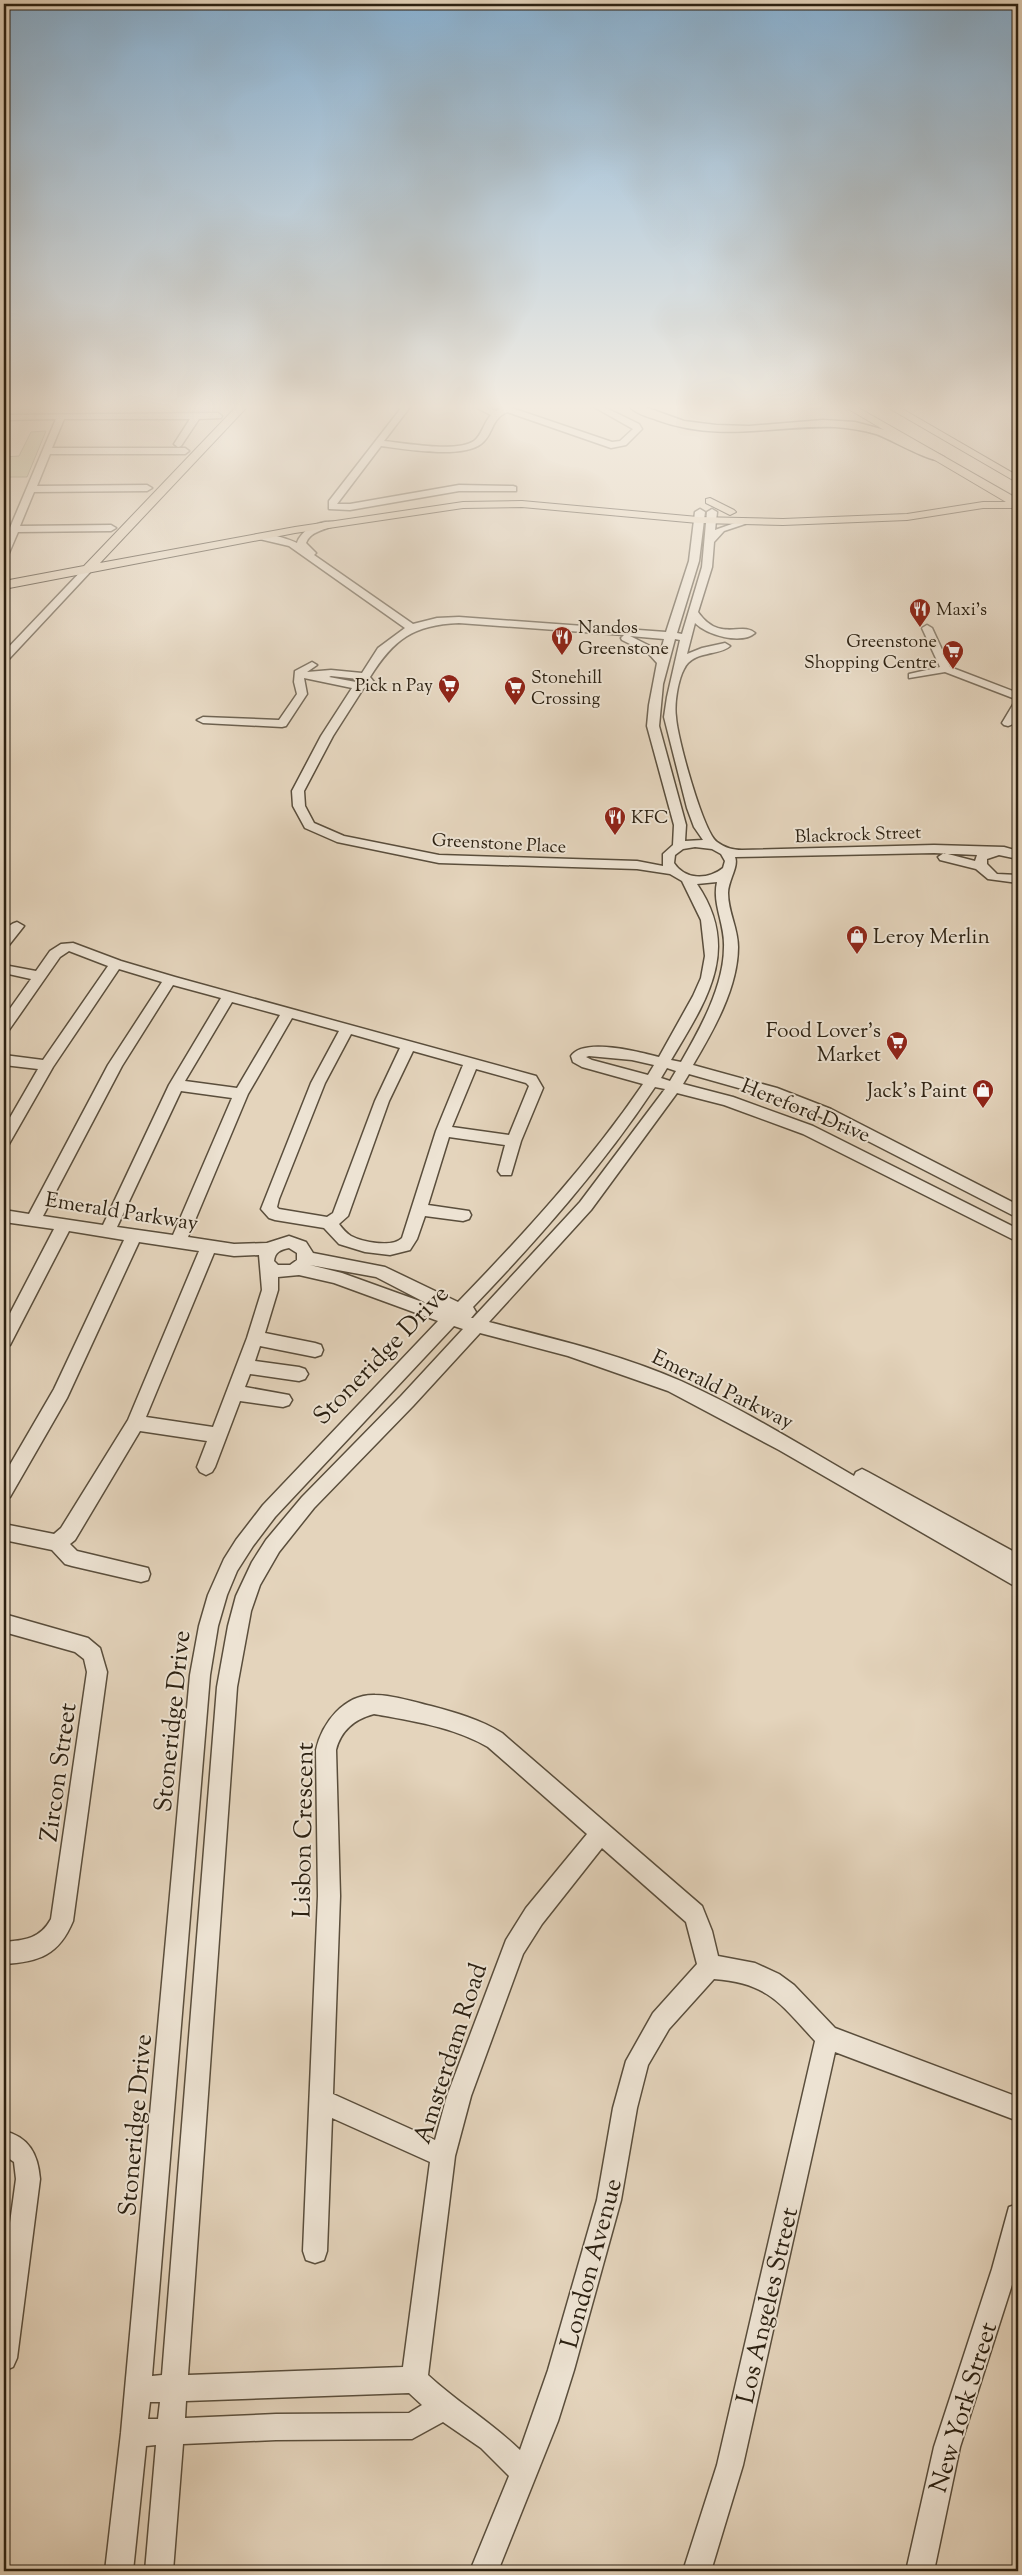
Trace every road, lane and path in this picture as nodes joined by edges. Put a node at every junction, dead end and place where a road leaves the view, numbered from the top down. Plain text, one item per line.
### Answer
1 (128, 527) edge
2 (301, 527) edge
3 (312, 527) edge
4 (323, 527) edge
5 (702, 527) edge
6 (708, 527) edge
7 (728, 527) edge
8 (111, 528) dead end
9 (14, 529) joint
10 (256, 537) junction
11 (710, 541) junction
12 (114, 542) junction
13 (4, 552) edge
14 (139, 554) junction
15 (126, 562) junction
16 (92, 565) junction
17 (4, 581) edge
18 (76, 582) junction
19 (4, 585) edge
20 (693, 612) junction
21 (676, 616) junction
22 (411, 627) junction
23 (927, 628) dead end
24 (750, 632) dead end
25 (631, 636) junction
26 (670, 639) junction
27 (685, 640) junction
28 (726, 646) dead end
29 (4, 658) edge
30 (663, 664) junction
31 (680, 666) junction
32 (946, 669) junction
33 (913, 676) dead end
34 (365, 682) junction
35 (1018, 697) edge
36 (1018, 705) edge
37 (203, 720) dead end
38 (1008, 723) dead end
39 (713, 845) junction
40 (679, 846) junction
41 (990, 852) junction
42 (727, 853) junction
43 (1018, 855) edge
44 (670, 865) junction
45 (981, 866) junction
46 (728, 870) junction
47 (686, 878) junction
48 (1017, 880) edge
49 (17, 926) dead end
50 (4, 942) edge
51 (116, 964) junction
52 (4, 969) edge
53 (38, 976) junction
54 (170, 980) junction
55 (229, 996) junction
56 (288, 1012) junction
57 (4, 1027) edge
58 (346, 1030) junction
59 (674, 1043) junction
60 (408, 1046) junction
61 (632, 1055) junction
62 (4, 1060) edge
63 (471, 1063) junction
64 (664, 1063) junction
65 (47, 1065) junction
66 (684, 1068) junction
67 (654, 1081) junction
68 (176, 1084) junction
69 (674, 1086) junction
70 (241, 1094) junction
71 (443, 1131) junction
72 (4, 1140) edge
73 (514, 1141) junction
74 (506, 1170) dead end
75 (418, 1209) junction
76 (1018, 1212) edge
77 (463, 1215) dead end
78 (4, 1216) edge
79 (33, 1220) junction
80 (329, 1223) junction
81 (297, 1224) junction
82 (64, 1225) junction
83 (106, 1232) junction
84 (134, 1236) junction
85 (1018, 1236) edge
86 (178, 1242) junction
87 (209, 1246) junction
88 (272, 1255) junction
89 (298, 1261) junction
90 (270, 1290) junction
91 (456, 1314) junction
92 (480, 1321) junction
93 (255, 1338) junction
94 (4, 1340) edge
95 (315, 1350) dead end
96 (245, 1367) junction
97 (299, 1374) dead end
98 (235, 1393) junction
99 (282, 1400) dead end
100 (134, 1423) junction
101 (219, 1435) junction
102 (206, 1468) dead end
103 (4, 1491) edge
104 (4, 1532) edge
105 (57, 1543) junction
106 (1018, 1563) edge
107 (141, 1574) dead end
108 (1018, 1580) edge
109 (4, 1623) edge
110 (601, 1833) junction
111 (4, 1953) edge
112 (709, 1967) junction
113 (827, 2037) junction
114 (320, 2100) junction
115 (1018, 2108) edge
116 (4, 2143) edge
117 (443, 2156) junction
118 (1018, 2216) edge
119 (315, 2251) dead end
120 (4, 2358) edge
121 (414, 2380) junction
122 (138, 2388) junction
123 (174, 2389) junction
124 (443, 2407) junction
125 (171, 2432) junction
126 (134, 2433) junction
127 (523, 2471) junction
128 (119, 2571) edge
129 (159, 2571) edge
130 (484, 2571) edge
131 (697, 2571) edge
132 (920, 2571) edge

1 - 12 main road
2 - 14 main road
3 - 10 main road
4 - 22 street
5 - 21 street
6 - 11 street
7 - 11 street
8 - 9 street
9 - 13 street
10 - 15 main road
10 - 22 street
11 - 20 street
12 - 14 main road
12 - 16 main road
14 - 16 main road
15 - 16 main road
15 - 18 main road
16 - 17 main road
16 - 18 street
16 - 19 main road
18 - 29 street
20 - 24 street
20 - 27 street
21 - 25 street
21 - 26 street
22 - 25 street, Greenstone Place
22 - 34 street, Greenstone Place
23 - 32 street
25 - 26 street, Greenstone Place
25 - 30 street
26 - 27 street, Greenstone Place
26 - 30 street
27 - 31 street
28 - 31 street
30 - 40 street
31 - 39 street
32 - 33 street
32 - 35 street
34 - 37 street
34 - 44 street, Greenstone Place
36 - 38 street
39 - 40 street
39 - 42 street
40 - 44 street
41 - 42 street, Blackrock Street
41 - 43 street, Blackrock Street
41 - 45 street
42 - 46 street
44 - 47 street
45 - 46 street, Blackrock Street
45 - 48 street, Blackrock Street
46 - 47 street
46 - 66 street
47 - 59 street, Stoneridge Drive
49 - 50 street
51 - 53 street
51 - 54 street
51 - 65 street
52 - 53 street
53 - 57 street
54 - 55 street
54 - 79 street
55 - 56 street
55 - 68 street
56 - 58 street
56 - 70 street
58 - 60 street
58 - 81 street
59 - 61 street
59 - 64 street, Stoneridge Drive
60 - 63 street
60 - 80 street
61 - 64 street
61 - 67 street, Hereford Drive
62 - 65 street
63 - 71 street
63 - 73 street
64 - 66 street
64 - 67 street, Stoneridge Drive
65 - 72 street
66 - 69 street
66 - 76 street
67 - 69 street, Hereford Drive
67 - 91 street, Stoneridge Drive
68 - 70 street
68 - 83 street
69 - 85 street, Hereford Drive
69 - 92 street
70 - 86 street
71 - 73 street
71 - 75 street
73 - 74 street
75 - 77 street
75 - 80 street
78 - 79 street, Emerald Parkway
79 - 82 street, Emerald Parkway
80 - 81 street
81 - 88 street
81 - 89 street
82 - 83 street, Emerald Parkway
82 - 94 street
83 - 84 street, Emerald Parkway
84 - 86 street, Emerald Parkway
84 - 103 street
86 - 87 street, Emerald Parkway
87 - 88 street, Emerald Parkway
87 - 100 street
88 - 89 street
88 - 89 street
88 - 90 street
89 - 90 street
89 - 91 street, Emerald Parkway
90 - 93 street
91 - 92 street, Emerald Parkway
91 - 122 street, Stoneridge Drive
92 - 106 street, Emerald Parkway
92 - 108 street, Emerald Parkway
92 - 123 street
93 - 95 street
93 - 96 street
96 - 97 street
96 - 98 street
98 - 99 street
98 - 101 street
100 - 101 street
100 - 105 street
101 - 102 street
104 - 105 street
105 - 107 street
109 - 111 street, Zircon Street
110 - 112 street, Lisbon Crescent
110 - 114 street, Lisbon Crescent
110 - 117 street, Amsterdam Road
112 - 113 street
112 - 127 street, London Avenue
113 - 115 street
113 - 131 street, Los Angeles Street
114 - 117 street
114 - 119 street, Lisbon Crescent
116 - 120 street
117 - 121 street, Amsterdam Road
118 - 132 street, New York Street
121 - 123 street
121 - 124 street
122 - 123 street
122 - 126 street, Stoneridge Drive
123 - 125 street
124 - 125 street
124 - 127 street
125 - 126 street
125 - 129 street
126 - 128 street, Stoneridge Drive
127 - 130 street, London Avenue

